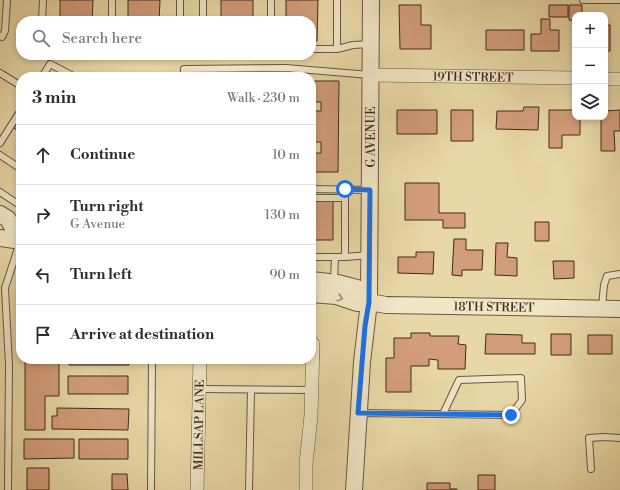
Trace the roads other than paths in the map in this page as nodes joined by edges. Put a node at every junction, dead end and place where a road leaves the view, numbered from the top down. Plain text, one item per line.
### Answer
1 (6, 0) edge
2 (43, 0) edge
3 (112, 0) edge
4 (180, 0) edge
5 (203, 0) edge
6 (271, 0) edge
7 (337, 0) edge
8 (371, 0) edge
9 (583, 0) edge
10 (620, 0) edge
11 (42, 16) edge
12 (112, 16) edge
13 (180, 16) edge
14 (203, 16) edge
15 (271, 16) edge
16 (0, 36) edge
17 (371, 44) junction
18 (316, 49) edge
19 (337, 49) junction
20 (45, 72) edge
21 (65, 72) edge
22 (184, 72) edge
23 (0, 73) edge
24 (371, 75) junction
25 (572, 78) edge
26 (608, 79) edge
27 (620, 79) edge
28 (16, 83) edge
29 (16, 118) edge
30 (0, 143) edge
31 (0, 155) edge
32 (16, 165) edge
33 (316, 188) edge
34 (345, 189) junction
35 (370, 190) junction
36 (0, 192) edge
37 (316, 198) edge
38 (345, 198) junction
39 (16, 203) edge
40 (0, 214) edge
41 (16, 233) edge
42 (0, 238) edge
43 (16, 240) edge
44 (369, 255) junction
45 (16, 257) edge
46 (316, 257) edge
47 (335, 257) junction
48 (344, 257) junction
49 (620, 274) edge
50 (316, 280) edge
51 (334, 282) junction
52 (316, 294) edge
53 (369, 302) junction
54 (601, 309) junction
55 (620, 309) edge
56 (152, 364) edge
57 (200, 364) edge
58 (312, 364) edge
59 (200, 389) junction
60 (251, 390) junction
61 (312, 390) junction
62 (358, 413) junction
63 (443, 414) junction
64 (620, 438) edge
65 (591, 469) dead end
66 (8, 490) edge
67 (151, 490) edge
68 (197, 490) edge
69 (249, 490) edge
70 (306, 490) edge
71 (354, 490) edge

1 - 16 lane
2 - 11 lane
3 - 12 lane
4 - 13 lane
5 - 14 lane
6 - 15 lane
7 - 19 lane
8 - 17 street, G AVENUE
9 - 10 lane
17 - 19 lane
17 - 24 street, G AVENUE
18 - 19 lane
20 - 21 lane
22 - 24 lane
23 - 28 lane
24 - 25 street, 19TH STREET
24 - 35 street, G AVENUE
26 - 27 street
29 - 30 lane
31 - 32 lane
33 - 34 lane
34 - 35 lane
34 - 38 lane
35 - 44 street, G AVENUE
36 - 39 lane
37 - 38 lane
38 - 48 lane
40 - 41 street
42 - 43 street
44 - 48 lane
44 - 53 street, G AVENUE
45 - 66 lane
46 - 47 lane
47 - 48 lane
47 - 51 lane
49 - 54 lane
50 - 51 street
51 - 53 street
52 -> 53 street, 18TH STREET
53 - 54 street, 18TH STREET
53 - 62 street, G AVENUE
54 - 55 street, 18TH STREET
56 - 67 lane
57 - 59 street, MILLSAP LANE
58 - 61 street
59 - 60 lane
59 - 68 street, MILLSAP LANE
60 - 61 lane
60 - 69 lane
61 - 70 street
62 - 63 lane
62 - 71 street, G AVENUE
63 - 63 lane
64 - 65 lane

